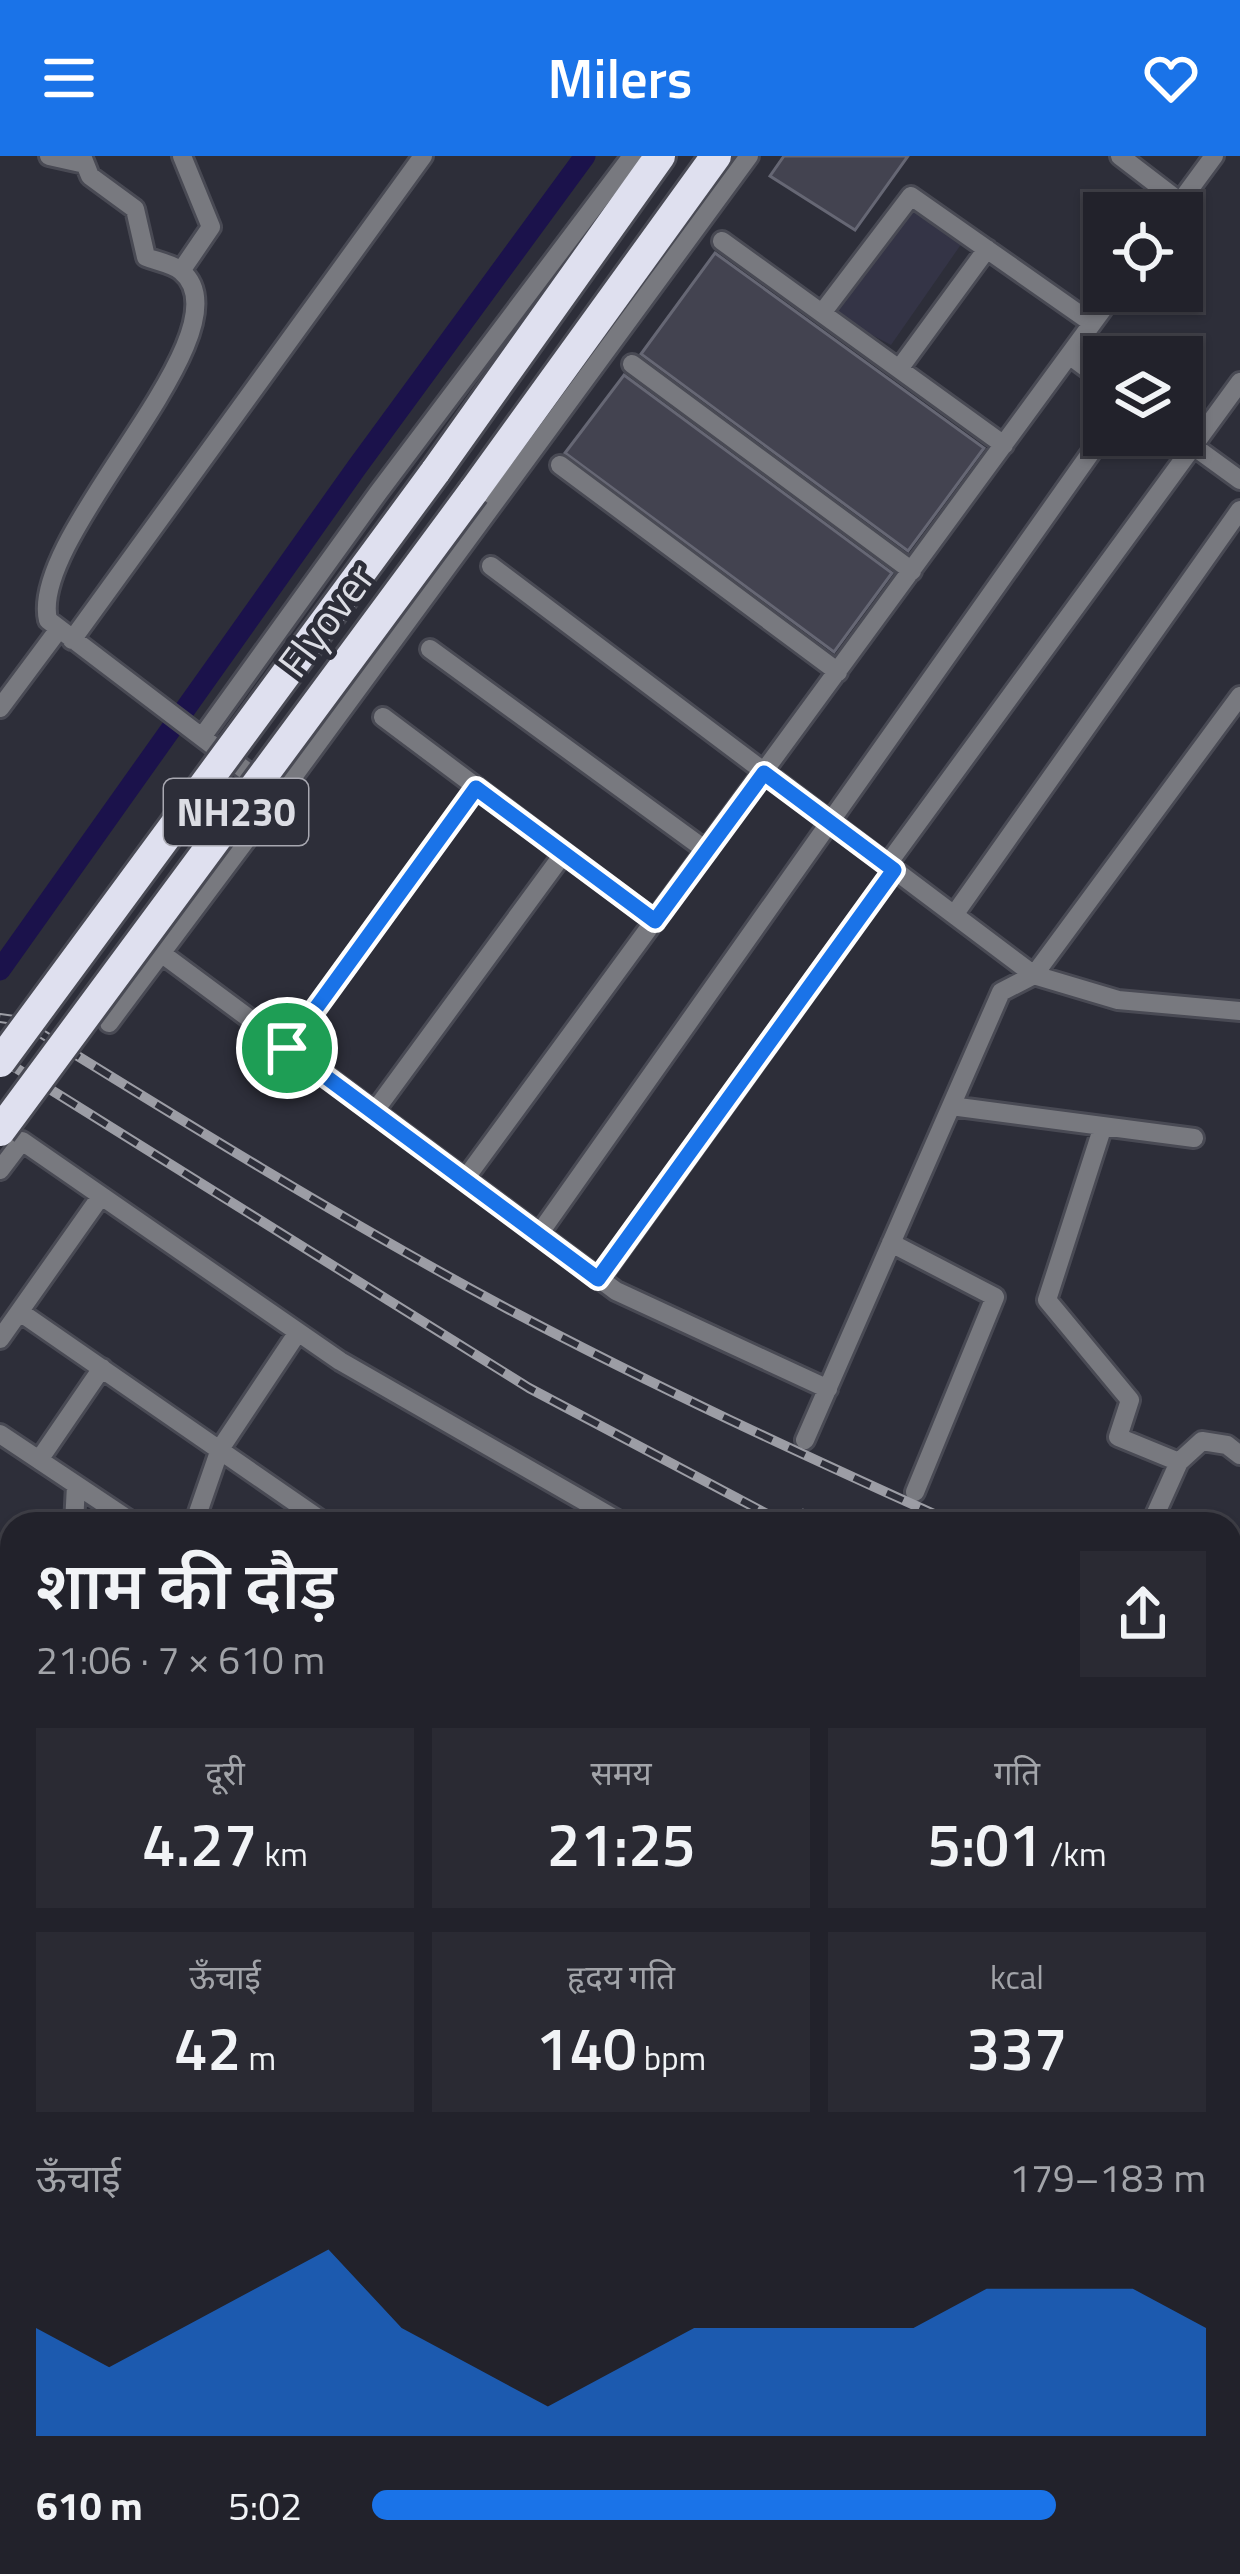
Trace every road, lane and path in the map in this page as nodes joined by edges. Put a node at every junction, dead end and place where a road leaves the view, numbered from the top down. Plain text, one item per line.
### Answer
1 (49, 156) edge
2 (182, 156) edge
3 (422, 156) edge
4 (632, 156) edge
5 (660, 156) edge
6 (716, 156) edge
7 (749, 156) edge
8 (1120, 156) edge
9 (1214, 156) edge
10 (84, 160) edge
11 (1160, 192) edge
12 (1187, 192) edge
13 (722, 241) dead end
14 (987, 249) junction
15 (181, 271) junction
16 (1100, 312) edge
17 (822, 313) junction
18 (1092, 323) junction
19 (1069, 355) junction
20 (632, 364) dead end
21 (1083, 365) edge
22 (899, 369) junction
23 (1240, 382) edge
24 (1203, 422) edge
25 (1004, 445) junction
26 (1203, 454) edge
27 (1088, 456) edge
28 (1175, 456) edge
29 (560, 465) dead end
30 (1240, 480) edge
31 (1240, 510) edge
32 (490, 566) dead end
33 (912, 571) junction
34 (65, 635) junction
35 (430, 649) dead end
36 (838, 672) junction
37 (1240, 696) edge
38 (0, 708) edge
39 (383, 717) dead end
40 (197, 734) junction
41 (764, 773) junction
42 (476, 788) junction
43 (279, 796) junction
44 (828, 821) junction
45 (707, 851) junction
46 (564, 853) junction
47 (890, 867) junction
48 (954, 915) junction
49 (655, 921) junction
50 (161, 953) junction
51 (1034, 975) junction
52 (1240, 1011) edge
53 (109, 1023) dead end
54 (287, 1048) junction
55 (0, 1062) edge
56 (951, 1106) junction
57 (374, 1112) junction
58 (1103, 1126) junction
59 (0, 1131) edge
60 (1194, 1138) dead end
61 (0, 1170) edge
62 (465, 1179) junction
63 (101, 1196) junction
64 (538, 1234) junction
65 (891, 1243) junction
66 (598, 1279) junction
67 (20, 1312) junction
68 (298, 1332) junction
69 (0, 1339) edge
70 (102, 1368) junction
71 (828, 1389) junction
72 (0, 1434) edge
73 (805, 1440) dead end
74 (220, 1449) junction
75 (1240, 1455) edge
76 (39, 1460) junction
77 (1179, 1462) junction
78 (76, 1484) junction
79 (915, 1492) dead end
80 (75, 1512) edge
81 (117, 1512) edge
82 (198, 1512) edge
83 (309, 1512) edge
84 (603, 1512) edge
85 (1156, 1512) edge

1 - 10 street
2 - 15 street
3 - 34 street
4 - 40 street
5 - 55 highway, Flyover / NH230, bridge
6 - 59 highway, Flyover / NH230, bridge
7 - 43 street
8 - 11 street
9 - 12 street
10 - 15 street
13 - 17 street
14 - 17 street
14 - 18 street
14 - 22 street
15 - 34 street
16 - 18 street
17 - 22 street
18 - 19 street
19 - 21 street
19 - 25 street
20 - 33 street
22 - 25 street
23 - 24 street
25 - 33 street
26 - 30 street
27 - 44 street
28 - 47 street
29 - 36 street
31 - 48 street
32 - 41 street
33 - 36 street
34 - 38 street
34 - 40 street
35 - 45 street
36 - 41 street
37 - 51 street
39 - 42 street
40 - 43 street
41 - 44 street
41 - 45 street
42 - 46 street
42 - 54 street
43 - 50 street
44 - 47 street
44 - 64 street
45 - 49 street
46 - 49 street
46 - 57 street
47 - 48 street
47 - 66 street
48 - 51 street
49 - 62 street
50 - 53 street
50 - 54 street
51 - 52 street
51 - 56 street
54 - 57 street
56 - 58 street
56 - 65 street
57 - 62 street
58 - 60 street
58 - 77 street
61 - 63 street
62 - 64 street
63 - 67 street
63 - 68 street
64 - 66 street
65 - 71 street
65 - 79 street
66 - 71 street
67 - 69 street
67 - 70 street
68 - 74 street
68 - 84 street
70 - 74 street
70 - 76 street
71 - 73 street
72 - 76 street
74 - 82 street
74 - 83 street
75 - 77 street
76 - 78 street
77 - 85 street
78 - 80 street
78 - 81 street

